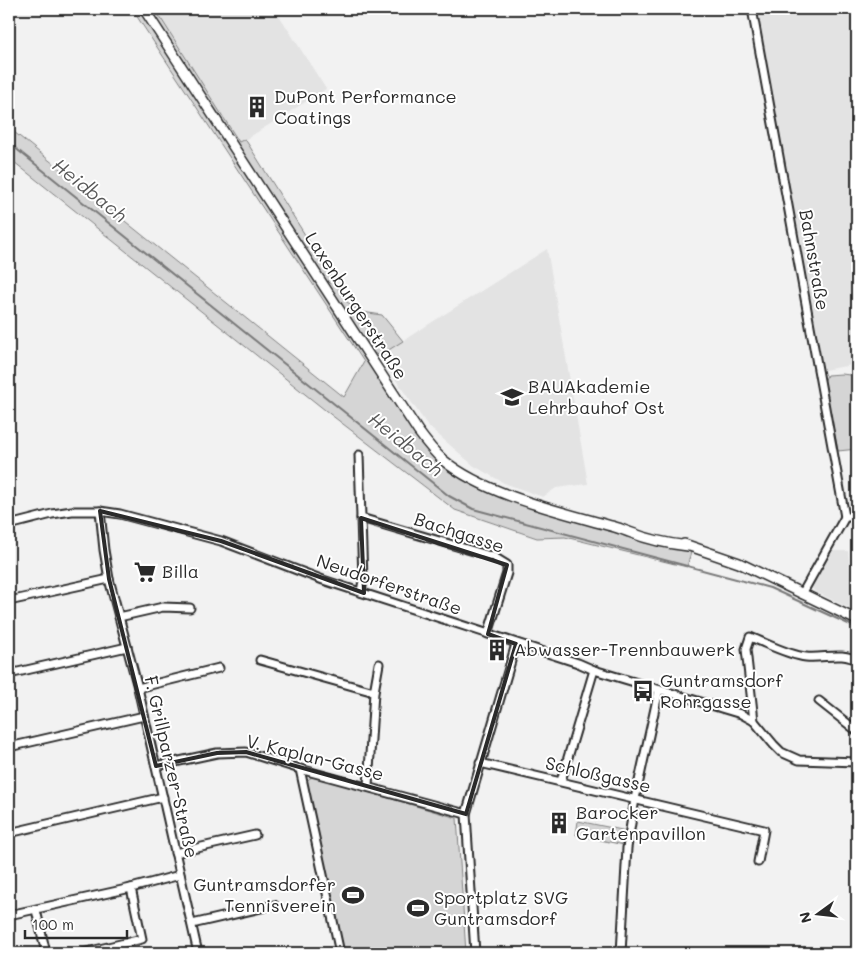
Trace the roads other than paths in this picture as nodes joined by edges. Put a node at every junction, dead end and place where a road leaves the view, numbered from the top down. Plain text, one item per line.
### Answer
1 (144, 9) edge
2 (752, 9) edge
3 (359, 455) dead end
4 (100, 511) junction
5 (845, 517) junction
6 (857, 517) edge
7 (361, 518) junction
8 (9, 525) edge
9 (109, 579) junction
10 (361, 592) junction
11 (802, 594) junction
12 (9, 601) edge
13 (190, 608) dead end
14 (119, 617) junction
15 (857, 620) edge
16 (488, 634) junction
17 (516, 644) junction
18 (127, 647) junction
19 (260, 660) dead end
20 (857, 661) edge
21 (379, 664) dead end
22 (219, 668) dead end
23 (594, 670) junction
24 (9, 674) edge
25 (138, 688) junction
26 (659, 690) junction
27 (374, 692) junction
28 (819, 701) dead end
29 (144, 716) junction
30 (754, 721) junction
31 (857, 731) edge
32 (9, 747) edge
33 (857, 762) edge
34 (480, 763) junction
35 (156, 766) junction
36 (300, 769) junction
37 (561, 781) junction
38 (368, 786) junction
39 (163, 797) junction
40 (635, 799) junction
41 (466, 814) junction
42 (9, 833) edge
43 (255, 835) dead end
44 (175, 853) junction
45 (758, 862) dead end
46 (180, 875) junction
47 (131, 888) junction
48 (274, 905) dead end
49 (36, 910) junction
50 (9, 915) edge
51 (192, 924) junction
52 (46, 953) edge
53 (82, 953) edge
54 (198, 953) edge
55 (340, 953) edge
56 (475, 953) edge
57 (621, 953) edge

1 - 11 street, Laxenburgerstraße
2 - 5 street, Bahnstraße
3 - 7 street
4 - 8 street, Neudorferstraße
4 - 9 street, F. Grillparzer-Straße
4 - 10 street, Neudorferstraße
5 - 6 street
5 - 11 street
7 - 10 street
7 - 16 street, Bachgasse
9 - 12 street
9 - 14 street, F. Grillparzer-Straße
10 - 16 street, Neudorferstraße
11 - 15 street, Laxenburgerstraße
13 - 14 street
14 - 18 street, F. Grillparzer-Straße
16 - 17 street, Neudorferstraße
17 - 23 street, Neudorferstraße
17 - 34 street
18 - 24 street
18 - 25 street, F. Grillparzer-Straße
19 - 27 street
20 - 30 street
21 - 27 street
22 - 25 street
23 - 26 street, Neudorferstraße
23 - 37 street
25 - 29 street, F. Grillparzer-Straße
26 - 30 street, Neudorferstraße
26 - 40 street
27 - 38 street
28 - 31 street
29 - 32 street
29 - 35 street, F. Grillparzer-Straße
30 - 33 street
34 - 37 street, Schloßgasse
34 - 41 street
35 - 36 street, V. Kaplan-Gasse
35 - 39 street, F. Grillparzer-Straße
36 - 38 street, V. Kaplan-Gasse
36 - 55 street
37 - 40 street, Schloßgasse
38 - 41 street, V. Kaplan-Gasse
39 - 42 street
39 - 44 street, F. Grillparzer-Straße
40 - 45 street, Schloßgasse
40 - 57 street
41 - 56 street
43 - 44 street
44 - 46 street, F. Grillparzer-Straße
46 - 47 street
46 - 51 street, F. Grillparzer-Straße
47 - 49 street
47 - 53 street
48 - 51 street
49 - 50 street
49 - 52 street
51 - 54 street, F. Grillparzer-Straße

